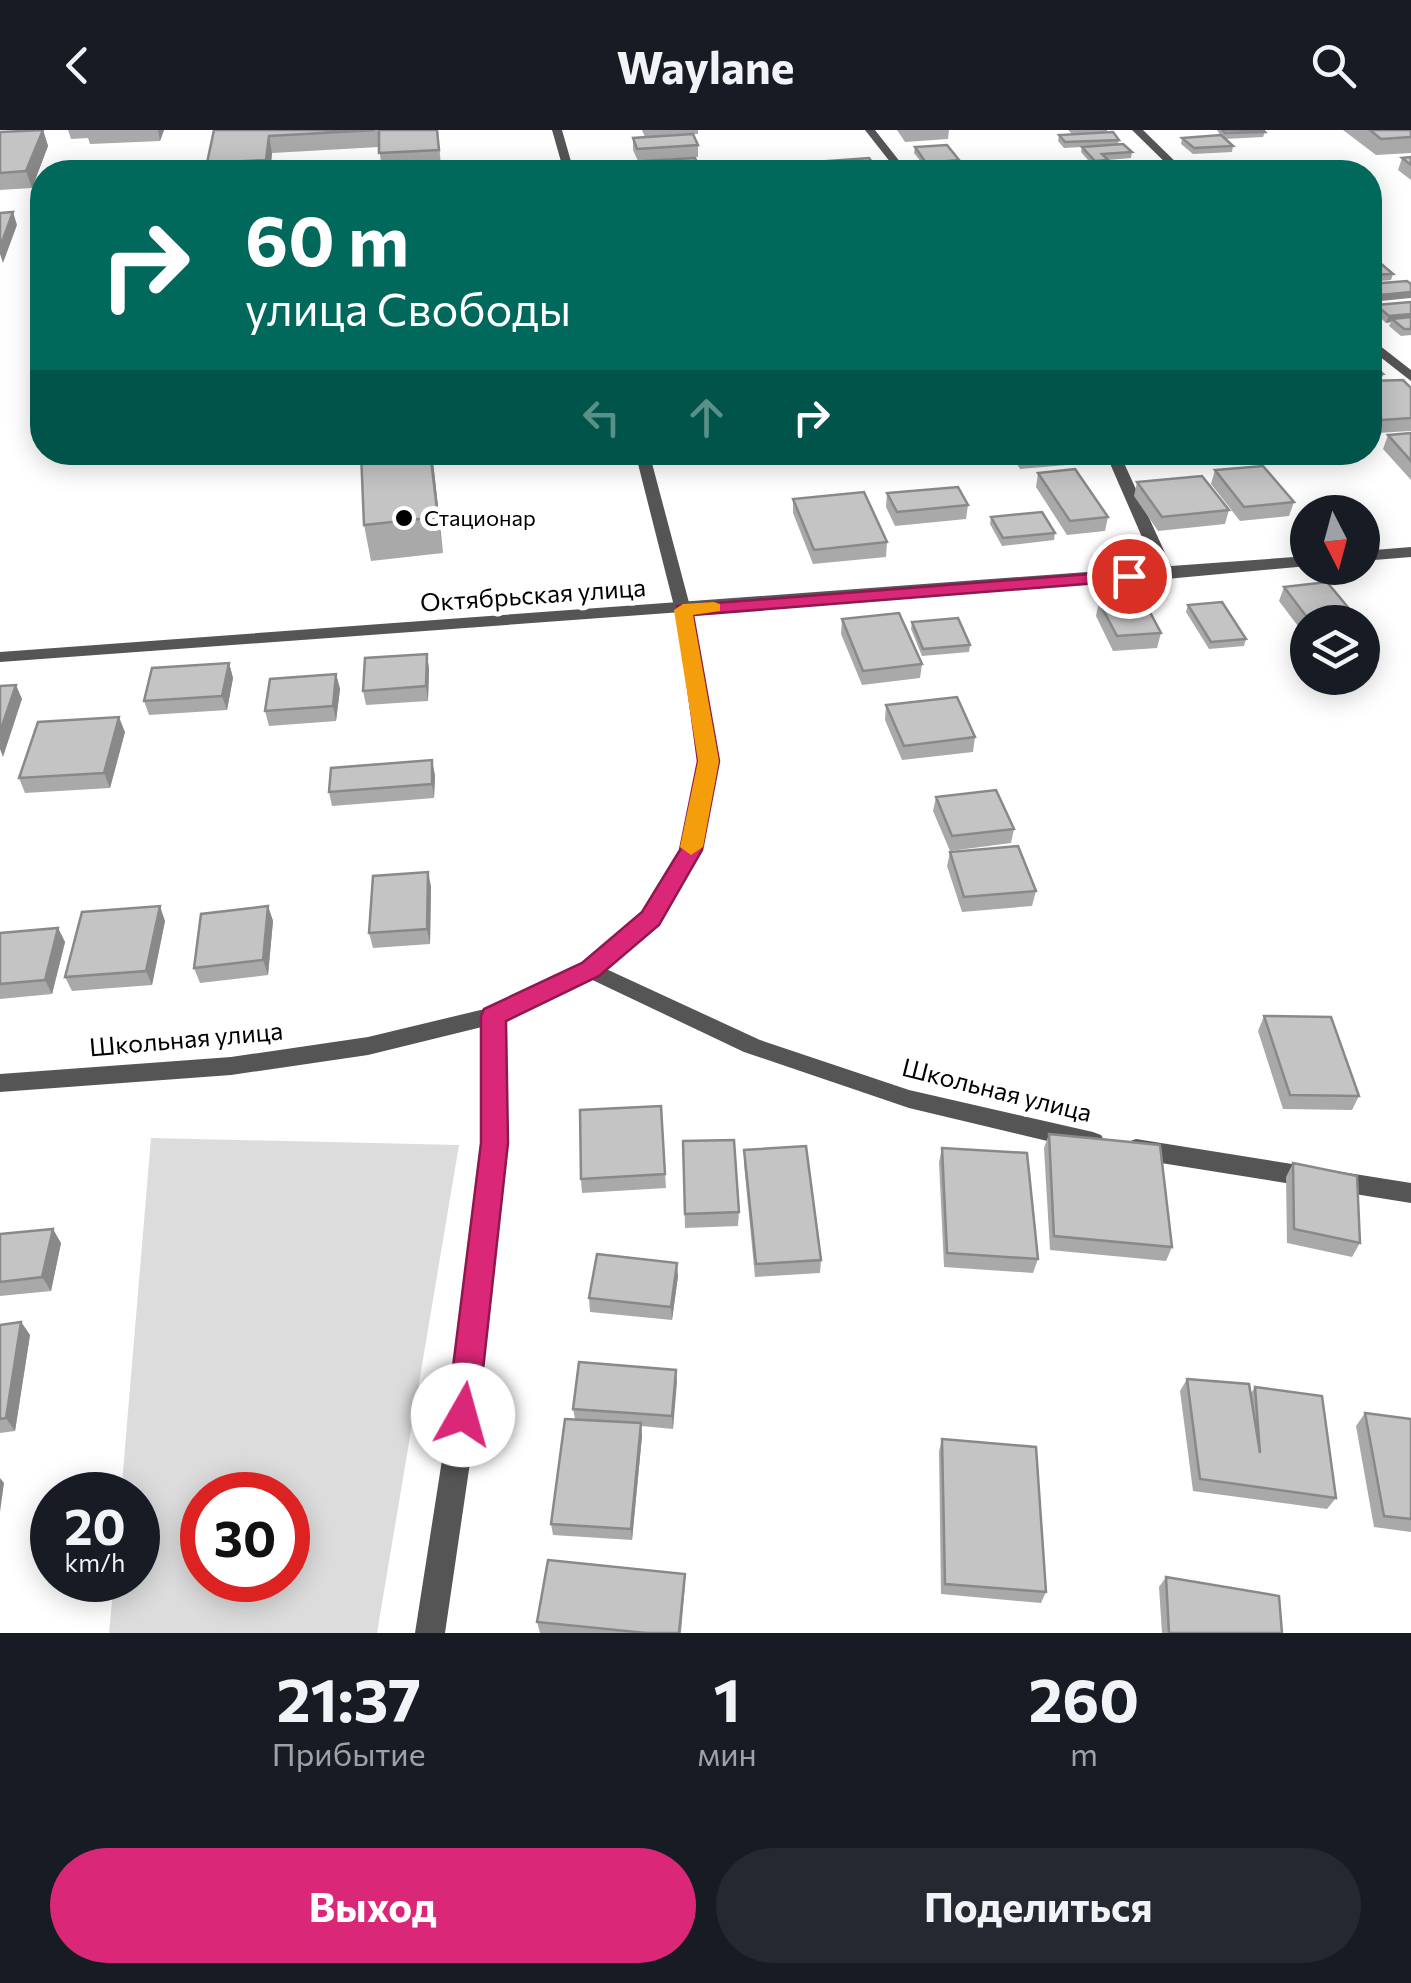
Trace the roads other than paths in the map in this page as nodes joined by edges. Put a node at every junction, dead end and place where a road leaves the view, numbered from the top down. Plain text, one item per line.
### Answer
1 (558, 130) edge
2 (870, 130) edge
3 (1137, 130) edge
4 (566, 160) edge
5 (894, 160) edge
6 (1168, 160) edge
7 (1382, 352) edge
8 (1411, 377) edge
9 (645, 465) edge
10 (1118, 465) edge
11 (1411, 552) edge
12 (1380, 555) edge
13 (1290, 563) edge
14 (1166, 574) junction
15 (683, 610) junction
16 (0, 657) edge
17 (591, 970) junction
18 (493, 1016) junction
19 (0, 1082) edge
20 (1411, 1194) edge
21 (430, 1633) edge

1 - 4 street
2 - 5 street
3 - 6 street
7 - 8 street
9 - 15 street, Школьная улица
10 - 14 street
11 - 12 street
13 - 14 street, Октябрьская улица
14 - 15 street, Октябрьская улица
15 - 16 street, Октябрьская улица
15 - 17 street, Школьная улица
17 - 18 street, Школьная улица
17 - 20 street, Школьная улица
18 - 19 street, Школьная улица
18 - 21 street

